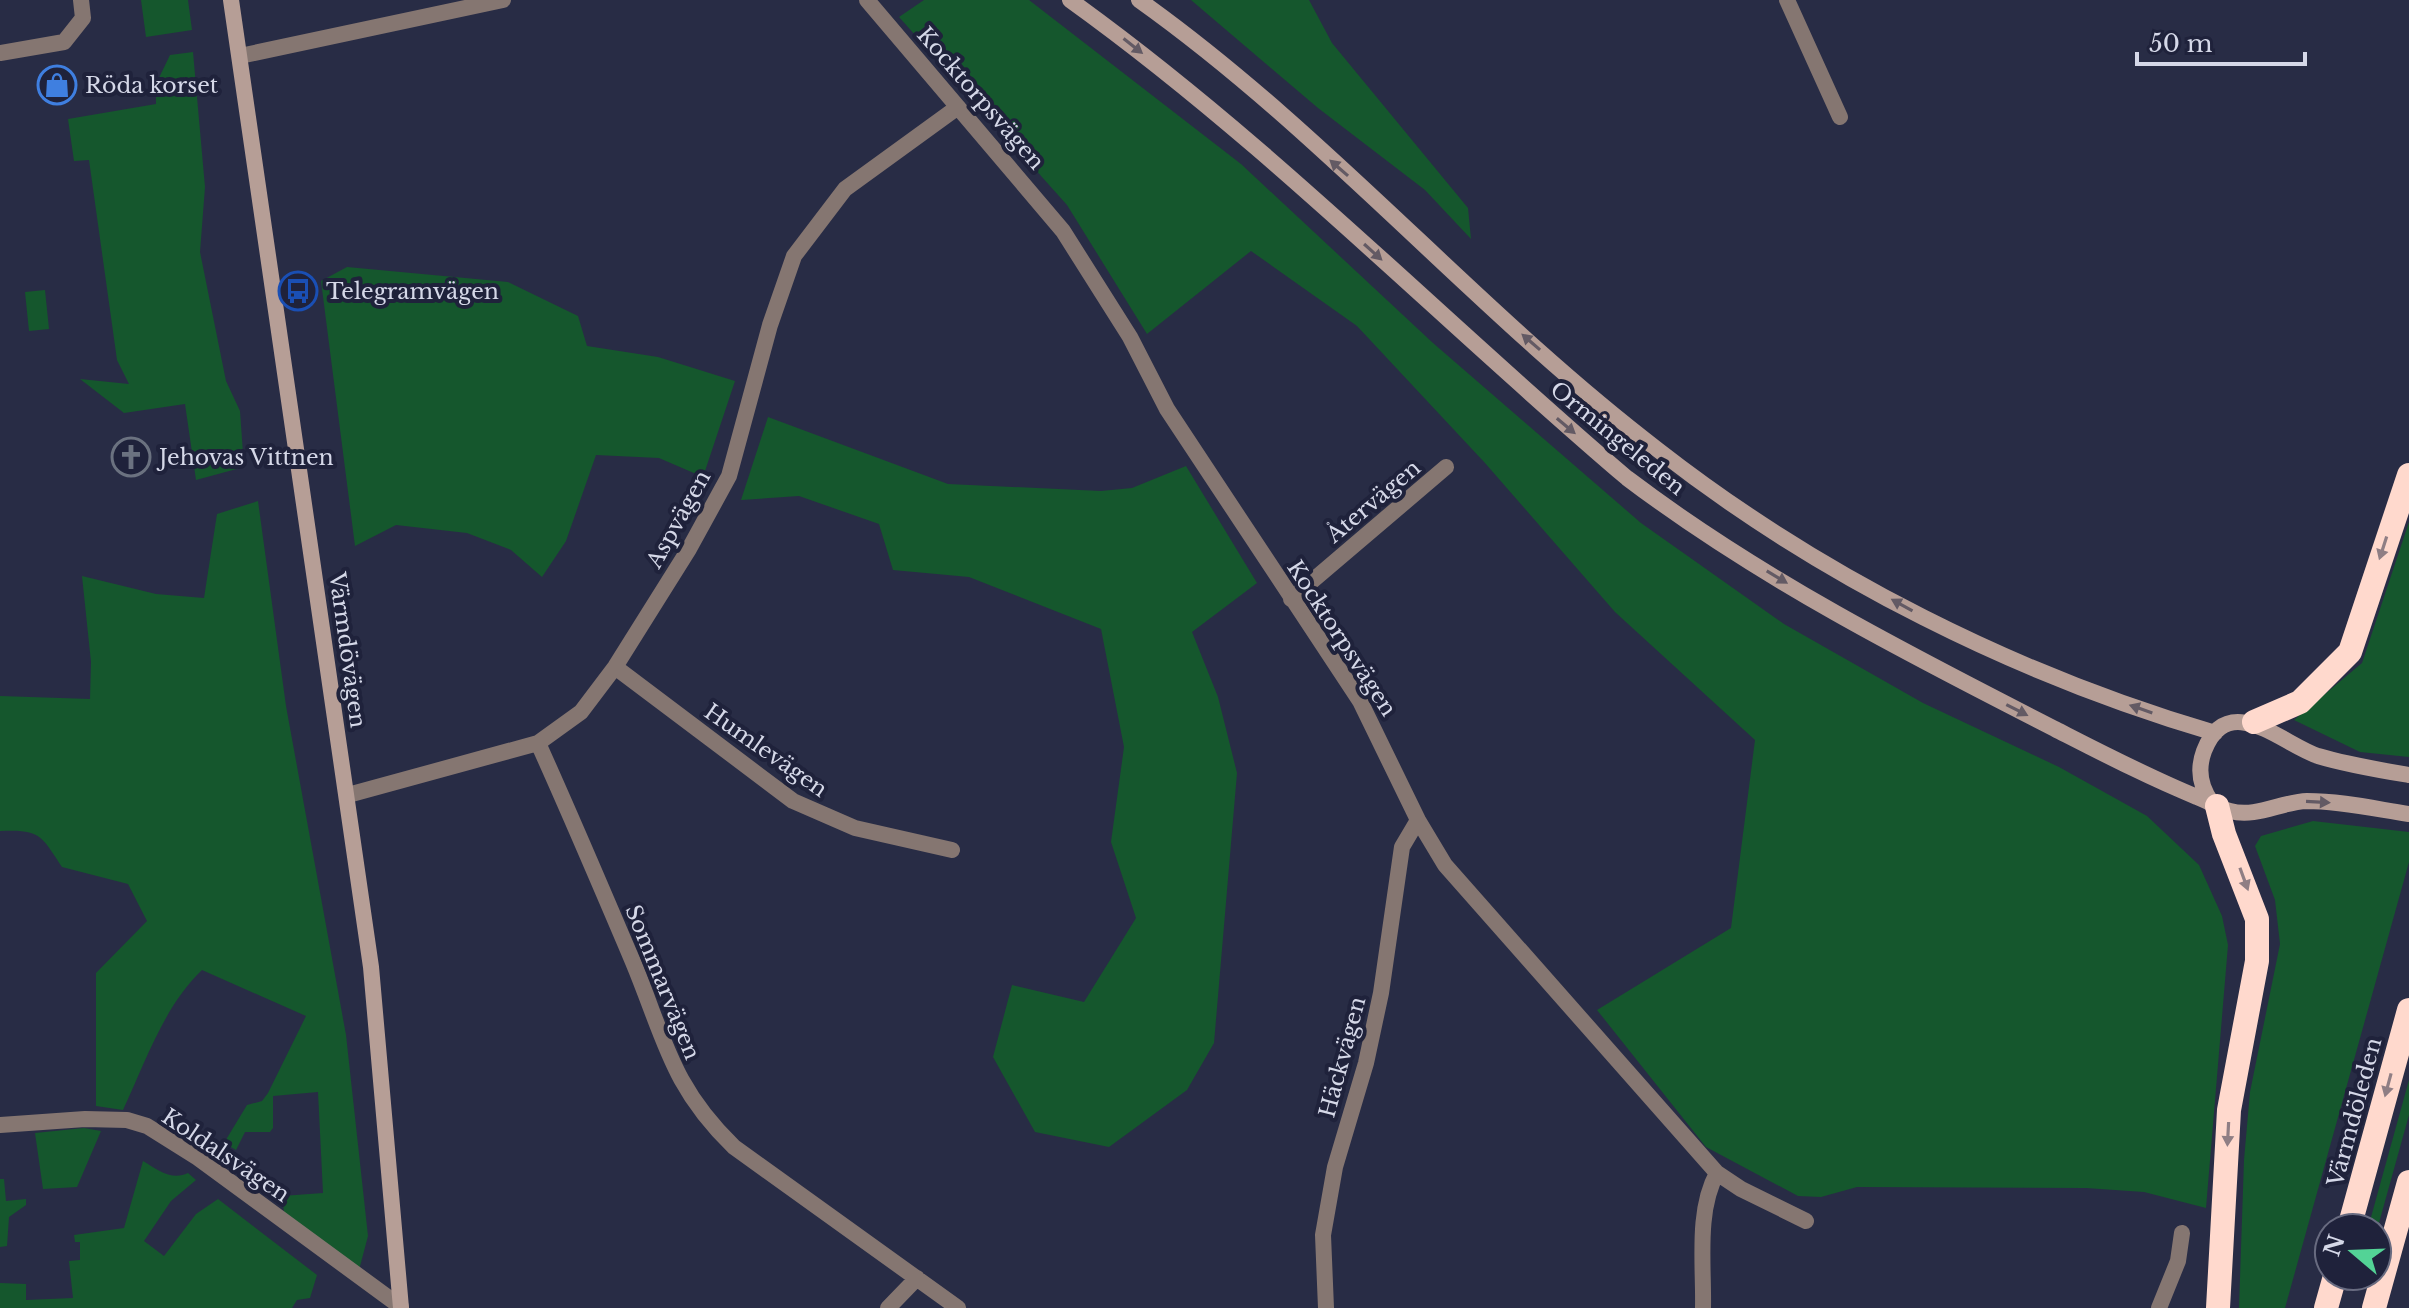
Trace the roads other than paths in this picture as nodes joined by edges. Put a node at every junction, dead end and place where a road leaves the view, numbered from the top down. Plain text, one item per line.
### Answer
1 (81, 0) edge
2 (231, 0) edge
3 (503, 0) edge
4 (867, 0) edge
5 (1070, 0) edge
6 (1139, 0) edge
7 (1787, 0) edge
8 (0, 53) edge
9 (240, 56) junction
10 (958, 107) junction
11 (1840, 117) dead end
12 (1446, 467) dead end
13 (2409, 475) edge
14 (1291, 599) junction
15 (615, 667) junction
16 (2254, 722) junction
17 (2215, 733) junction
18 (538, 743) junction
19 (2409, 775) edge
20 (348, 795) junction
21 (2214, 805) junction
22 (2409, 814) edge
23 (1418, 820) junction
24 (952, 850) dead end
25 (2409, 1010) edge
26 (0, 1125) edge
27 (1717, 1173) junction
28 (2409, 1182) edge
29 (2353, 1212) edge
30 (1806, 1221) dead end
31 (2182, 1233) dead end
32 (917, 1278) junction
33 (401, 1307) edge
34 (888, 1308) edge
35 (958, 1308) edge
36 (1326, 1308) edge
37 (1703, 1308) edge
38 (2159, 1308) edge
39 (2218, 1308) edge
40 (2374, 1308) edge

1 - 8 street
2 - 9 main road, Värmdövägen
3 - 9 street
4 - 10 street, Kocktorpsvägen
5 -> 21 main road, Ormingeleden
17 -> 6 main road, Ormingeleden
7 - 11 street
9 - 20 main road, Värmdövägen
10 - 14 street, Kocktorpsvägen
10 - 15 street, Aspvägen
12 - 14 street, Återvägen
13 -> 16 highway
14 - 23 street, Kocktorpsvägen
15 - 18 street, Aspvägen
15 - 24 street, Humlevägen
16 - 17 main road
16 - 19 main road
17 - 21 main road
18 - 20 street, Aspvägen
18 - 32 street, Sommarvägen
20 - 33 main road, Värmdövägen
21 -> 22 main road, Ormingeleden
21 -> 39 highway
23 - 27 street, Kocktorpsvägen
23 - 36 street, Häckvägen
25 -> 29 highway, Värmdöleden
26 - 33 street, Koldalsvägen
27 - 30 street, Kocktorpsvägen
27 - 37 street
28 - 40 highway
31 - 38 street
32 - 34 street
32 - 35 street, Sommarvägen

